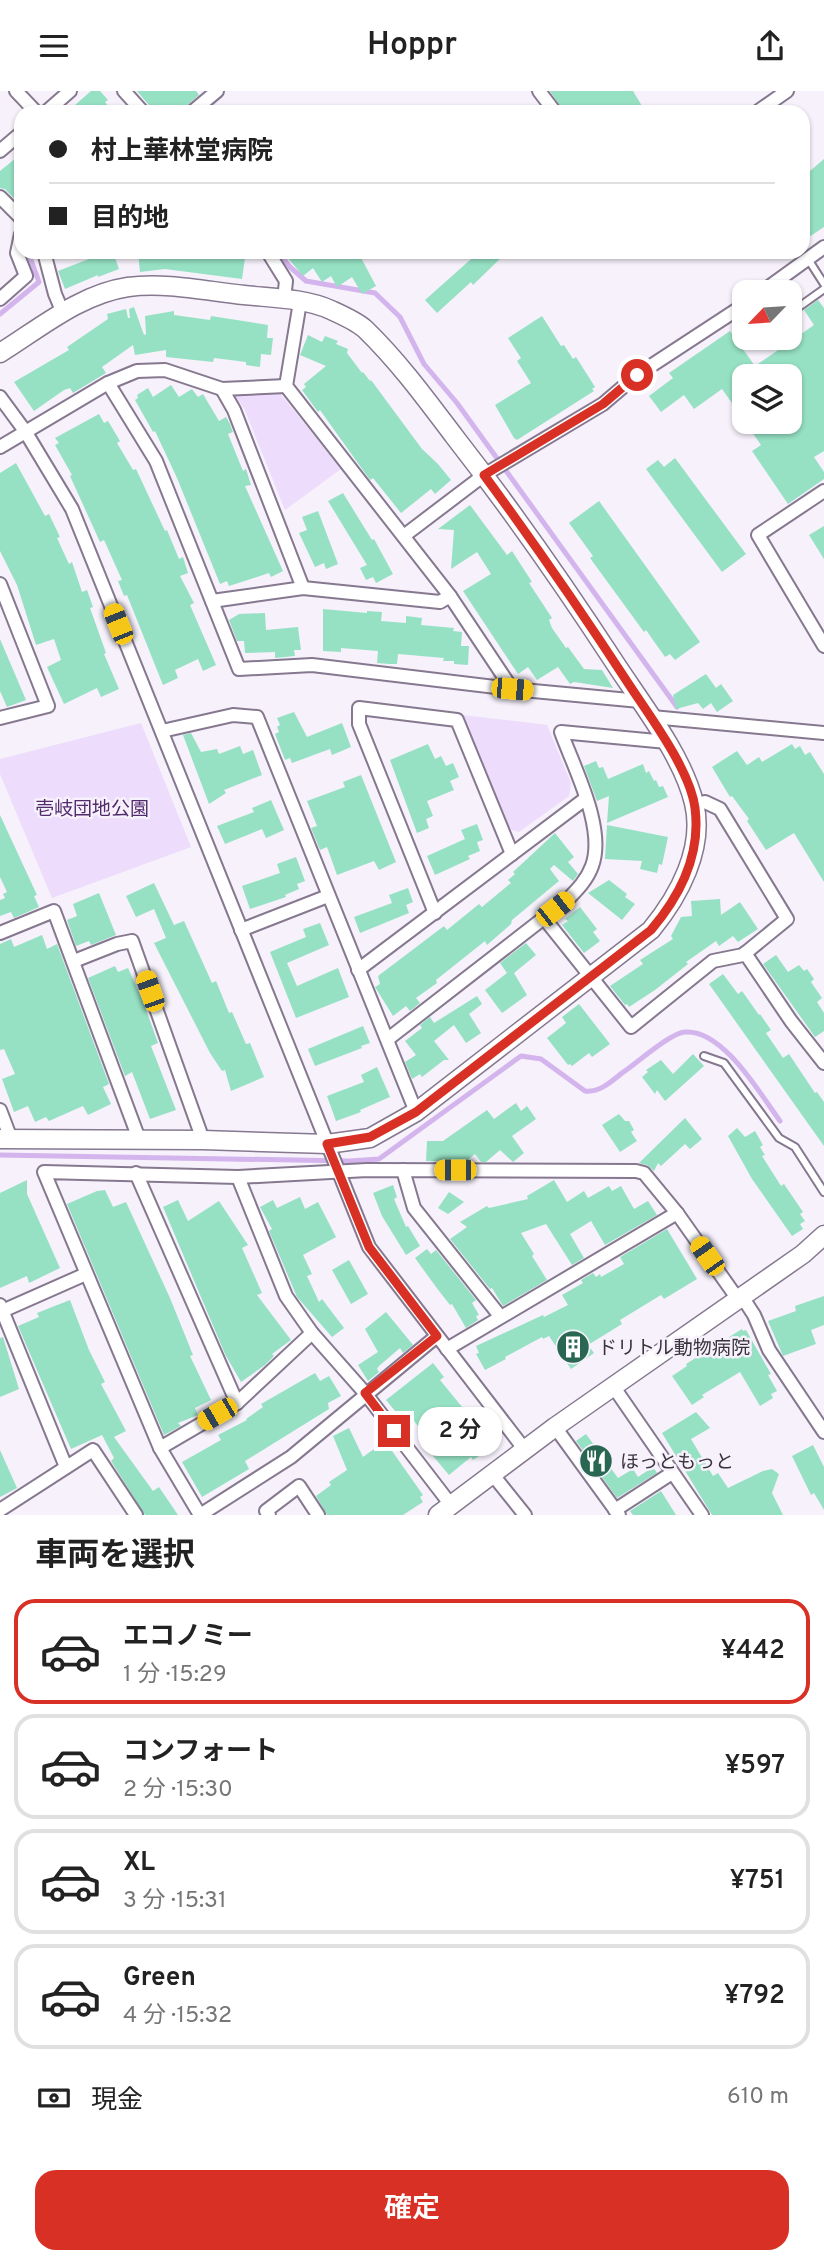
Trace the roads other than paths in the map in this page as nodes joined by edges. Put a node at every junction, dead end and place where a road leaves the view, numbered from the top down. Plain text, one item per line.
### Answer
1 (16, 91) edge
2 (70, 91) edge
3 (124, 91) edge
4 (217, 91) edge
5 (539, 91) edge
6 (787, 91) edge
7 (29, 105) edge
8 (54, 105) edge
9 (137, 105) edge
10 (200, 105) edge
11 (550, 105) edge
12 (767, 105) edge
13 (14, 139) edge
14 (0, 151) edge
15 (0, 197) edge
16 (14, 211) edge
17 (20, 259) edge
18 (46, 259) edge
19 (272, 259) edge
20 (808, 259) joint
21 (779, 280) edge
22 (824, 287) edge
23 (0, 299) edge
24 (292, 301) junction
25 (802, 304) edge
26 (63, 313) junction
27 (732, 315) edge
28 (0, 353) edge
29 (108, 383) junction
30 (286, 386) junction
31 (222, 390) junction
32 (0, 397) edge
33 (25, 431) junction
34 (0, 447) edge
35 (495, 468) junction
36 (824, 491) edge
37 (404, 535) junction
38 (0, 584) edge
39 (303, 588) junction
40 (450, 596) junction
41 (212, 600) junction
42 (824, 646) edge
43 (512, 689) junction
44 (640, 701) junction
45 (652, 717) junction
46 (0, 719) edge
47 (162, 731) junction
48 (824, 733) edge
49 (667, 743) junction
50 (585, 799) junction
51 (695, 805) junction
52 (512, 854) junction
53 (328, 896) junction
54 (435, 913) junction
55 (544, 918) junction
56 (240, 930) junction
57 (0, 933) edge
58 (745, 953) junction
59 (74, 961) junction
60 (358, 970) junction
61 (589, 976) junction
62 (388, 1039) junction
63 (704, 1056) dead end
64 (824, 1063) edge
65 (0, 1110) edge
66 (416, 1112) junction
67 (5, 1139) edge
68 (139, 1139) junction
69 (202, 1140) junction
70 (327, 1144) junction
71 (403, 1170) junction
72 (337, 1172) junction
73 (136, 1173) junction
74 (238, 1177) junction
75 (824, 1192) edge
76 (677, 1213) junction
77 (824, 1235) edge
78 (86, 1274) junction
79 (739, 1297) junction
80 (1, 1310) edge
81 (500, 1316) junction
82 (312, 1333) junction
83 (437, 1336) junction
84 (447, 1349) junction
85 (613, 1386) junction
86 (365, 1393) junction
87 (237, 1403) junction
88 (819, 1411) edge
89 (555, 1427) junction
90 (824, 1432) edge
91 (160, 1448) junction
92 (525, 1450) junction
93 (66, 1467) junction
94 (672, 1473) junction
95 (493, 1475) junction
96 (0, 1510) edge
97 (445, 1510) edge
98 (617, 1512) edge
99 (136, 1515) edge
100 (200, 1515) edge
101 (269, 1515) edge
102 (318, 1515) edge
103 (525, 1515) edge
104 (702, 1515) edge

1 - 7 street
2 - 8 street
3 - 9 street
4 - 10 street
5 - 11 street
6 - 12 street
13 - 14 street
15 - 16 street
17 - 23 street
18 - 26 street
19 - 24 street
20 - 21 street
20 - 22 lane
22 - 25 lane
24 - 26 street
24 - 30 street
24 - 35 street
26 - 28 street
27 - 35 street
29 - 31 street
29 - 33 street
29 - 41 street
30 - 31 street
30 - 37 street
31 - 39 street
32 - 33 street
33 - 34 street
33 - 47 street
35 - 37 street
35 - 44 street
36 - 42 street
37 - 40 street
38 - 46 street
39 - 40 street
39 - 41 street
40 - 43 street
41 - 43 street
43 - 44 street
44 - 45 street
45 - 48 street
45 - 49 street
47 - 53 street
47 - 56 street
49 - 50 street
49 - 51 street
50 - 52 street
50 - 55 street
51 - 58 street
51 - 61 street
52 - 54 street
52 - 54 street
53 - 56 street
53 - 60 street
54 - 60 street
55 - 61 street
55 - 62 street
56 - 70 street
57 - 59 street
58 - 61 street
58 - 64 street
59 - 68 street
59 - 69 street
60 - 62 street
61 - 66 street
62 - 66 street
63 - 75 lane
65 - 67 street
66 - 70 street
67 - 68 street
68 - 69 street
69 - 70 street
70 - 72 street
71 - 72 street
71 - 76 street
71 - 81 street
72 - 74 street
72 - 83 street
73 - 74 street
73 - 78 street
73 - 87 street
74 - 82 street
76 - 79 street
76 - 81 street
77 - 79 street
78 - 80 street
78 - 91 street
79 - 85 street
79 - 88 street
80 - 93 street
81 - 84 street
82 - 86 street
82 - 87 street
83 - 84 street
83 - 86 street
84 - 92 street
85 - 89 street
85 - 94 street
86 - 97 street
86 - 100 street
87 - 91 street
88 - 90 street
89 - 92 street
89 - 98 street
91 - 100 street
92 - 95 street
93 - 96 street
93 - 99 street
94 - 98 street
94 - 104 street
95 - 97 street
95 - 103 street
101 - 102 street

